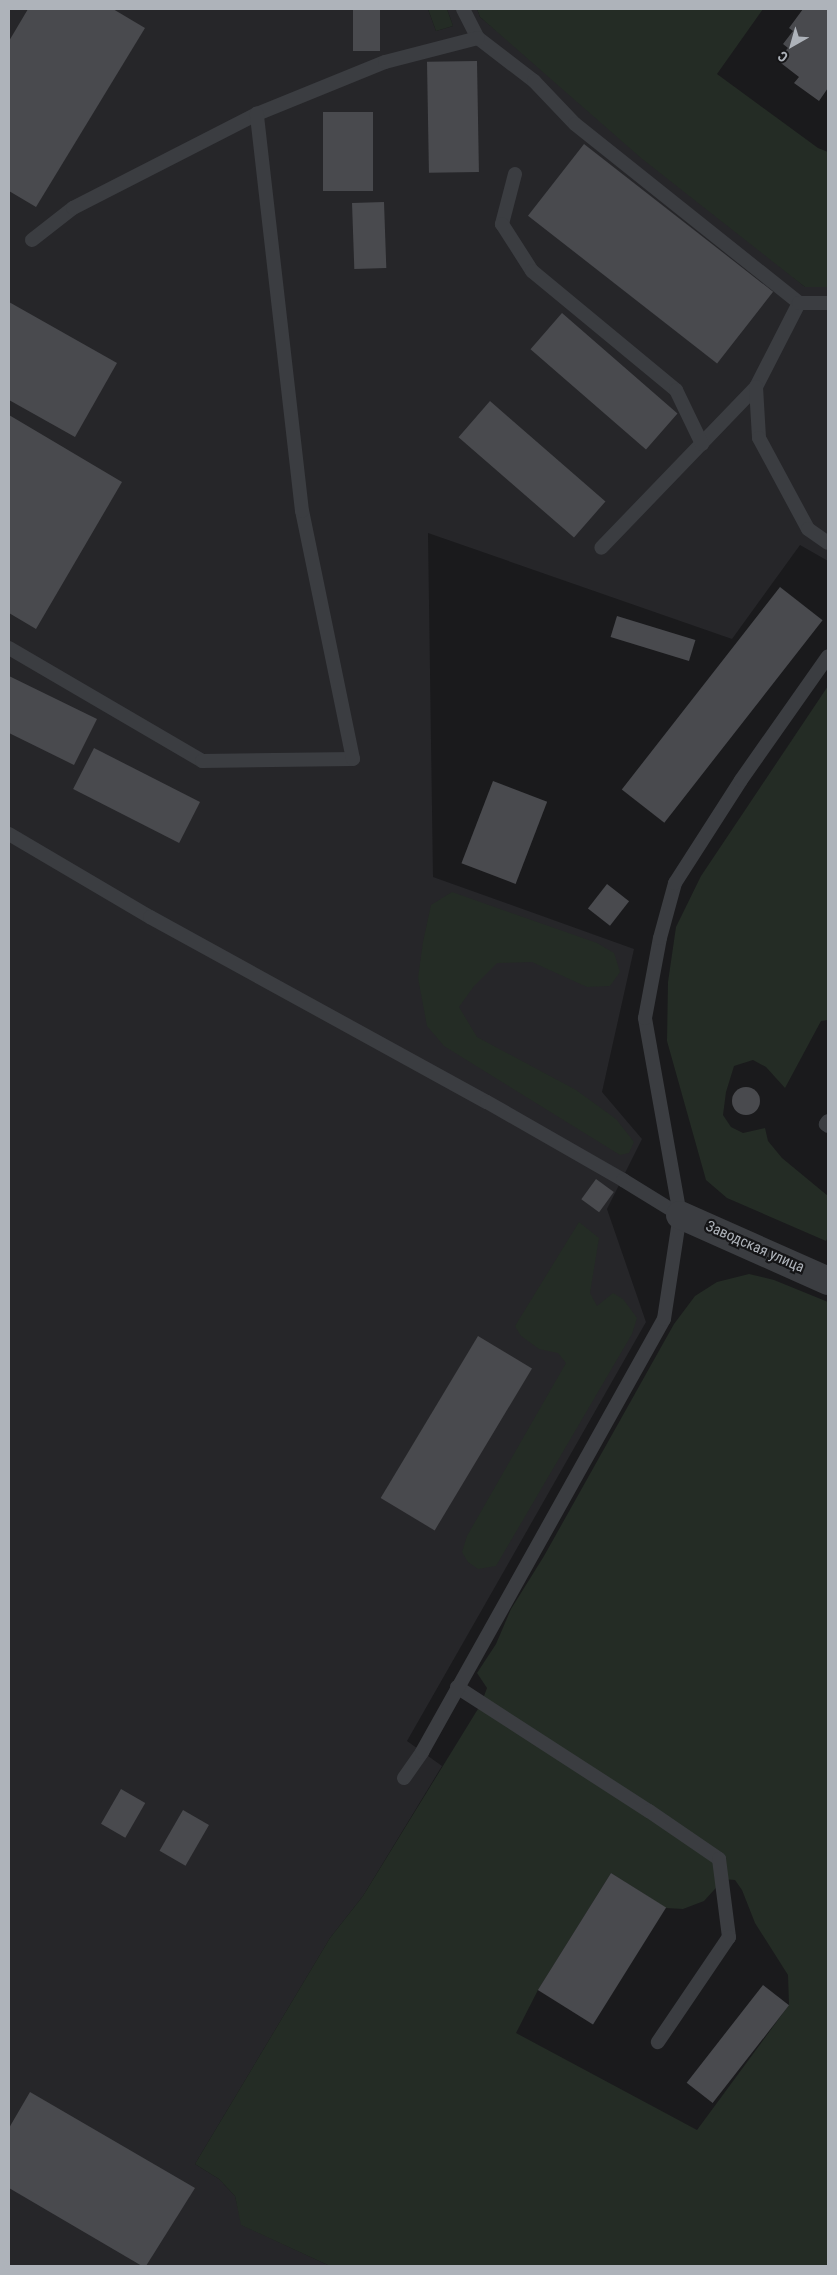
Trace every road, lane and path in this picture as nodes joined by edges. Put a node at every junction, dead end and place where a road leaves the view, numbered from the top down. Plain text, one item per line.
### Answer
1 (463, 9) edge
2 (478, 38) junction
3 (257, 114) junction
4 (515, 174) dead end
5 (32, 240) dead end
6 (799, 303) junction
7 (828, 303) edge
8 (756, 388) junction
9 (702, 444) junction
10 (828, 543) edge
11 (601, 548) dead end
12 (9, 648) edge
13 (828, 656) edge
14 (9, 834) edge
15 (828, 1121) edge
16 (828, 1126) edge
17 (680, 1215) junction
18 (826, 1276) edge
19 (457, 1687) junction
20 (404, 1778) dead end
21 (658, 2042) dead end

1 - 2 lane
2 - 3 lane
2 - 6 lane
3 - 5 lane
3 - 12 lane
4 - 9 lane
6 - 7 lane
6 - 8 lane
8 - 9 lane
8 - 10 lane
9 - 11 lane
13 - 17 lane
14 - 17 lane
15 - 16 lane
17 - 18 street, Заводская улица
17 - 19 lane
19 - 20 lane
19 - 21 lane

